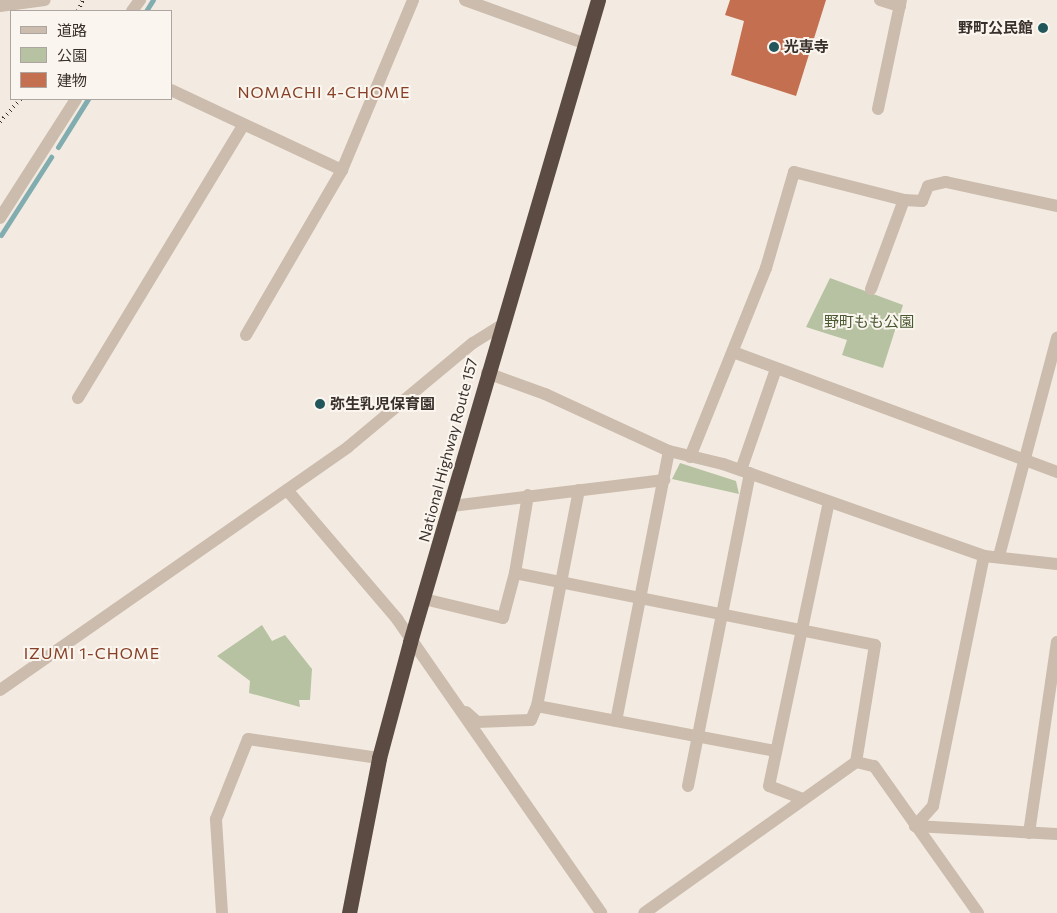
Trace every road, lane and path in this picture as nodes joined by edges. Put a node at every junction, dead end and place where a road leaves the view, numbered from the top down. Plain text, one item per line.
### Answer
1 (45, 0) edge
2 (413, 0) edge
3 (466, 0) edge
4 (598, 0) edge
5 (880, 0) edge
6 (901, 3) edge
7 (0, 6) edge
8 (586, 44) junction
9 (172, 90) edge
10 (75, 100) edge
11 (878, 109) dead end
12 (244, 124) junction
13 (342, 170) junction
14 (904, 200) junction
15 (1057, 206) edge
16 (0, 218) edge
17 (871, 289) dead end
18 (500, 326) junction
19 (246, 335) dead end
20 (1057, 338) edge
21 (734, 352) junction
22 (776, 369) junction
23 (487, 372) junction
24 (78, 398) dead end
25 (669, 452) junction
26 (690, 457) junction
27 (1027, 461) junction
28 (746, 472) junction
29 (1057, 472) edge
30 (664, 480) junction
31 (288, 490) junction
32 (579, 490) junction
33 (528, 495) junction
34 (829, 502) junction
35 (452, 506) junction
36 (984, 556) junction
37 (999, 556) junction
38 (1057, 564) edge
39 (514, 574) junction
40 (559, 582) junction
41 (642, 597) junction
42 (424, 599) junction
43 (721, 613) junction
44 (801, 629) junction
45 (410, 642) junction
46 (1057, 642) edge
47 (0, 690) edge
48 (448, 695) junction
49 (538, 706) junction
50 (616, 721) junction
51 (698, 736) junction
52 (775, 751) junction
53 (379, 758) junction
54 (856, 762) junction
55 (688, 786) dead end
56 (803, 799) junction
57 (915, 826) junction
58 (1029, 833) junction
59 (1057, 834) edge
60 (222, 913) edge
61 (349, 913) edge
62 (601, 913) edge
63 (644, 913) edge
64 (978, 913) edge

1 - 7 street
2 - 13 street
3 - 8 street
4 - 8 highway, National Highway Route 157
5 - 6 street
6 - 11 street
8 - 18 highway, National Highway Route 157
9 - 12 street
10 - 16 street
12 - 13 street
12 - 24 street
13 - 19 street
14 - 15 street
14 - 17 street
14 - 21 street
18 - 23 highway, National Highway Route 157
18 - 31 street
20 - 27 street
21 - 22 street
21 - 26 street
22 - 27 street
22 - 28 street
23 - 25 street
23 - 35 highway, National Highway Route 157
25 - 26 street
25 - 30 street
26 - 28 street
27 - 29 street
27 - 37 street
28 - 34 street
28 - 43 street
30 - 32 street
30 - 41 street
31 - 45 street
31 - 47 street
32 - 33 street
32 - 40 street
33 - 35 street
33 - 39 street
34 - 36 street
34 - 44 street
35 - 42 highway, National Highway Route 157
36 - 37 street
36 - 57 street
37 - 38 street
39 - 40 street
39 - 42 street
40 - 41 street
40 - 49 street
41 - 43 street
41 - 50 street
42 - 45 highway, National Highway Route 157
43 - 44 street
43 - 51 street
44 - 52 street
44 - 54 street
45 - 48 street
45 - 53 highway, National Highway Route 157
46 - 58 street
48 - 49 street
48 - 62 street
49 - 50 street
50 - 51 street
51 - 52 street
51 - 55 street
52 - 56 street
53 - 60 street
53 - 61 highway, National Highway Route 157
54 - 56 street
54 - 57 street
56 - 63 street
57 - 58 street
57 - 64 street
58 - 59 street

